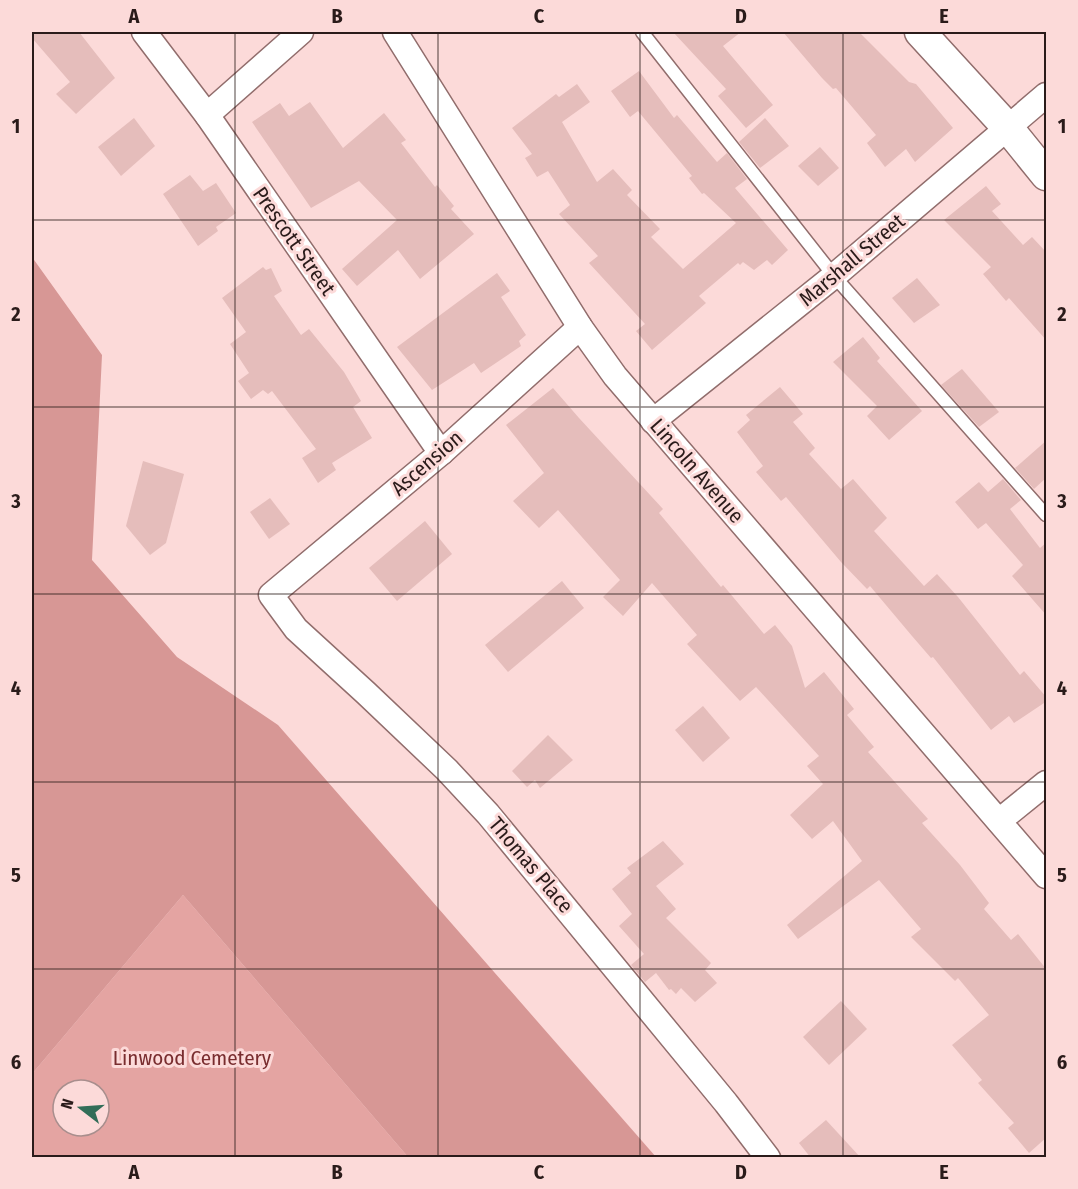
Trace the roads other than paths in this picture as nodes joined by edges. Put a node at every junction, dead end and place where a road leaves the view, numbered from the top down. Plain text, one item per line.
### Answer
1 (144, 32) edge
2 (301, 32) edge
3 (395, 32) edge
4 (642, 32) edge
5 (920, 32) edge
6 (1047, 95) edge
7 (207, 115) junction
8 (1008, 128) junction
9 (1047, 175) edge
10 (834, 276) junction
11 (580, 327) junction
12 (653, 421) junction
13 (441, 453) junction
14 (1047, 515) edge
15 (271, 595) joint
16 (1047, 783) edge
17 (999, 821) junction
18 (1047, 876) edge
19 (768, 1158) edge

1 - 7 street, Prescott Street
2 - 7 street
3 - 11 street, Lincoln Avenue
4 - 10 lane
5 - 8 street
6 - 8 street, Marshall Street
7 - 13 street, Prescott Street
8 - 9 street
8 - 10 street, Marshall Street
10 - 12 street, Marshall Street
10 - 14 lane
11 - 12 street, Lincoln Avenue
11 - 13 street, Ascension
12 - 17 street, Lincoln Avenue
13 - 15 street, Ascension
15 - 19 street, Thomas Place
16 - 17 street
17 - 18 street, Lincoln Avenue

